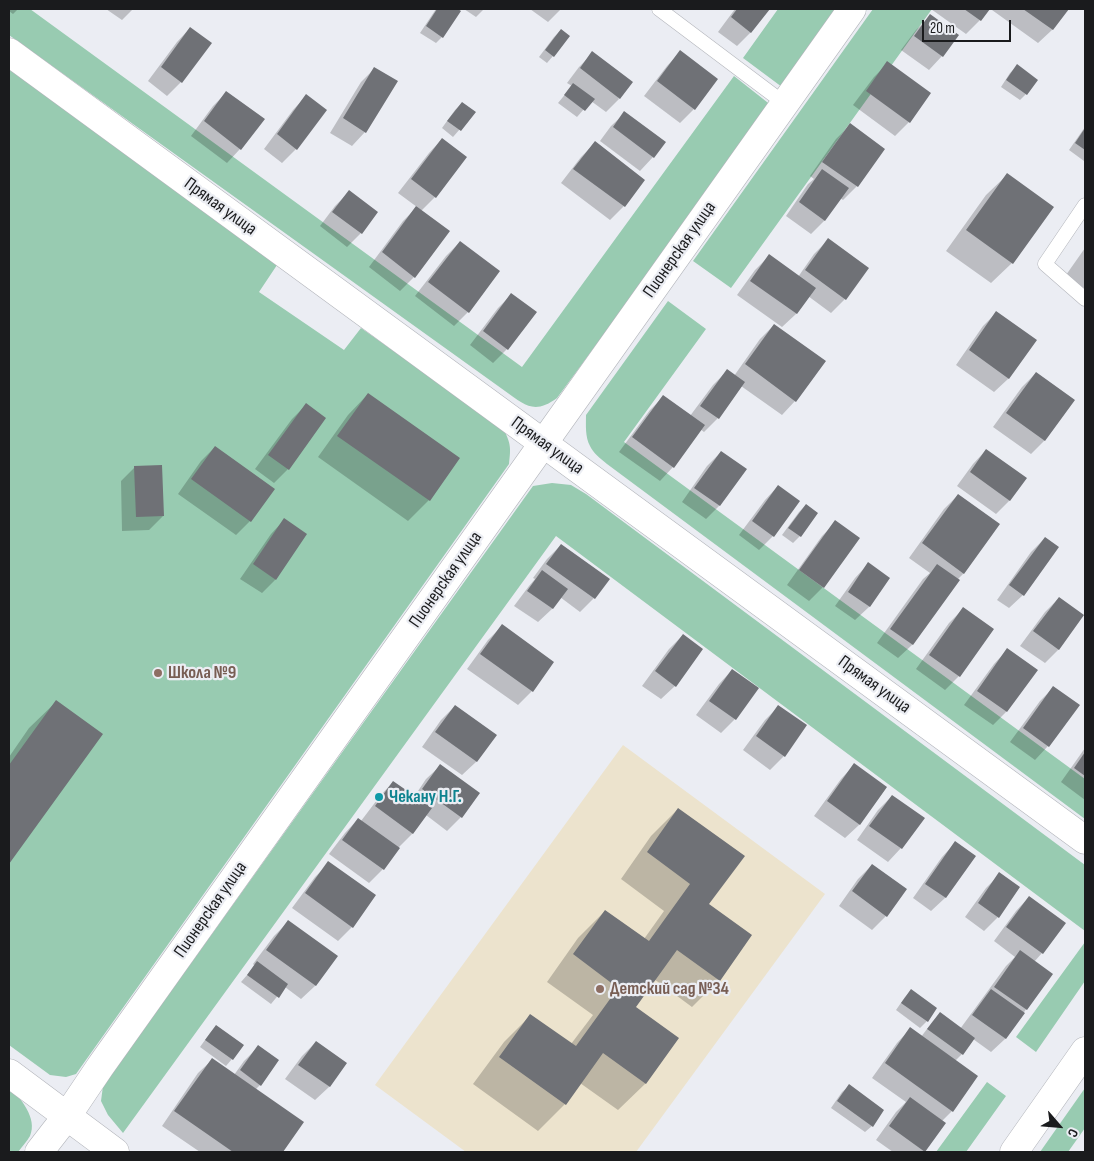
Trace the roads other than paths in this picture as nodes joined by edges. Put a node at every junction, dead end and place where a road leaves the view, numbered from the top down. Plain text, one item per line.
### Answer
1 (659, 9) edge
2 (852, 9) edge
3 (9, 52) edge
4 (784, 103) junction
5 (1085, 205) edge
6 (1085, 299) edge
7 (543, 443) junction
8 (1085, 840) edge
9 (1085, 1051) edge
10 (9, 1073) edge
11 (66, 1116) junction
12 (40, 1152) edge
13 (115, 1152) edge
14 (1014, 1152) edge

1 - 4 lane
2 - 4 street, Пионерская улица
3 - 7 street, Прямая улица
4 - 7 street, Пионерская улица
5 - 6 lane
7 - 8 street, Прямая улица
7 - 11 street, Пионерская улица
9 - 14 street
10 - 11 street
11 - 12 street, Пионерская улица
11 - 13 street

